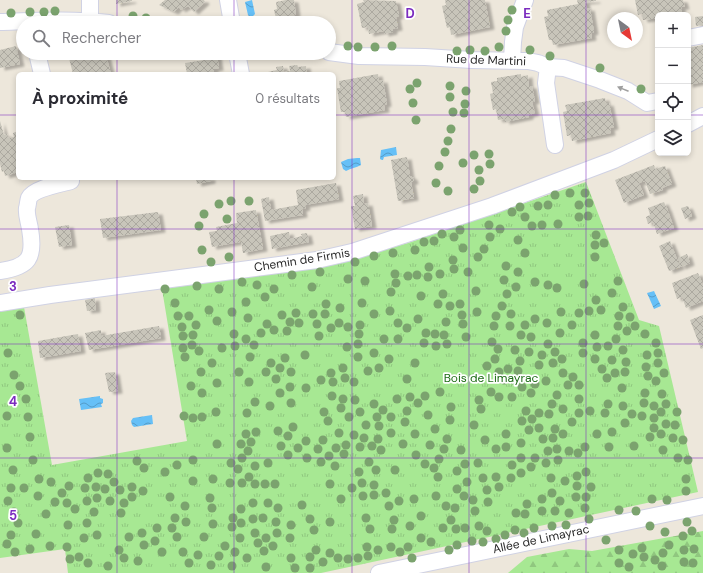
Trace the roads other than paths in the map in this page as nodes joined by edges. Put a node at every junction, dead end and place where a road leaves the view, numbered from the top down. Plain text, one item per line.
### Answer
1 (90, 0) edge
2 (228, 0) edge
3 (525, 0) edge
4 (90, 16) edge
5 (231, 16) edge
6 (0, 22) edge
7 (16, 22) edge
8 (703, 35) edge
9 (691, 37) edge
10 (336, 53) edge
11 (39, 60) edge
12 (238, 60) edge
13 (512, 61) junction
14 (548, 67) junction
15 (42, 72) edge
16 (241, 72) edge
17 (655, 102) edge
18 (703, 116) edge
19 (691, 122) edge
20 (655, 140) edge
21 (555, 146) dead end
22 (71, 180) edge
23 (0, 271) edge
24 (0, 303) edge
25 (703, 506) edge
26 (379, 573) edge

1 - 4 street
2 - 5 street
3 - 13 street
6 - 7 street
8 - 9 street
10 - 13 street, Rue de Martini
11 - 15 street
12 - 16 street
13 - 14 street, Rue de Martini
17 -> 14 street, Rue de Martini
14 - 21 street
18 - 19 street
20 - 24 street, Chemin de Firmis
22 - 23 street
25 - 26 street, Allée de Limayrac

